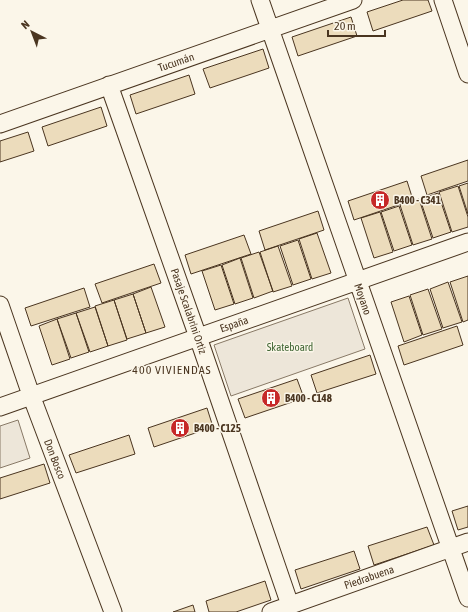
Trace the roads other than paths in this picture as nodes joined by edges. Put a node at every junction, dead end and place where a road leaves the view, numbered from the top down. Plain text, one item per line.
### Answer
1 (260, 0) edge
2 (353, 0) edge
3 (443, 0) edge
4 (270, 29) junction
5 (468, 74) edge
6 (109, 85) junction
7 (0, 124) edge
8 (468, 242) edge
9 (357, 281) junction
10 (0, 305) edge
11 (198, 337) junction
12 (31, 395) junction
13 (0, 407) edge
14 (468, 542) edge
15 (451, 548) junction
16 (468, 598) edge
17 (290, 605) junction
18 (113, 612) edge
19 (271, 612) edge

1 - 4 street, Moyano
2 - 4 street, Tucumán
3 - 5 street
4 - 6 street, Tucumán
4 - 9 street, Moyano
6 - 7 street, Tucumán
6 - 11 street, Pasaje Scalabrini Ortiz
8 - 9 street, España
9 - 11 street, España
9 - 15 street, Moyano
10 - 12 street, Don Bosco
11 - 12 street, España
11 - 17 street, Pasaje Scalabrini Ortiz
12 - 13 street, España
12 - 18 street, Don Bosco
14 - 15 street, Piedrabuena
15 - 16 street, Moyano
15 - 17 street, Piedrabuena
17 - 19 street, Piedrabuena

